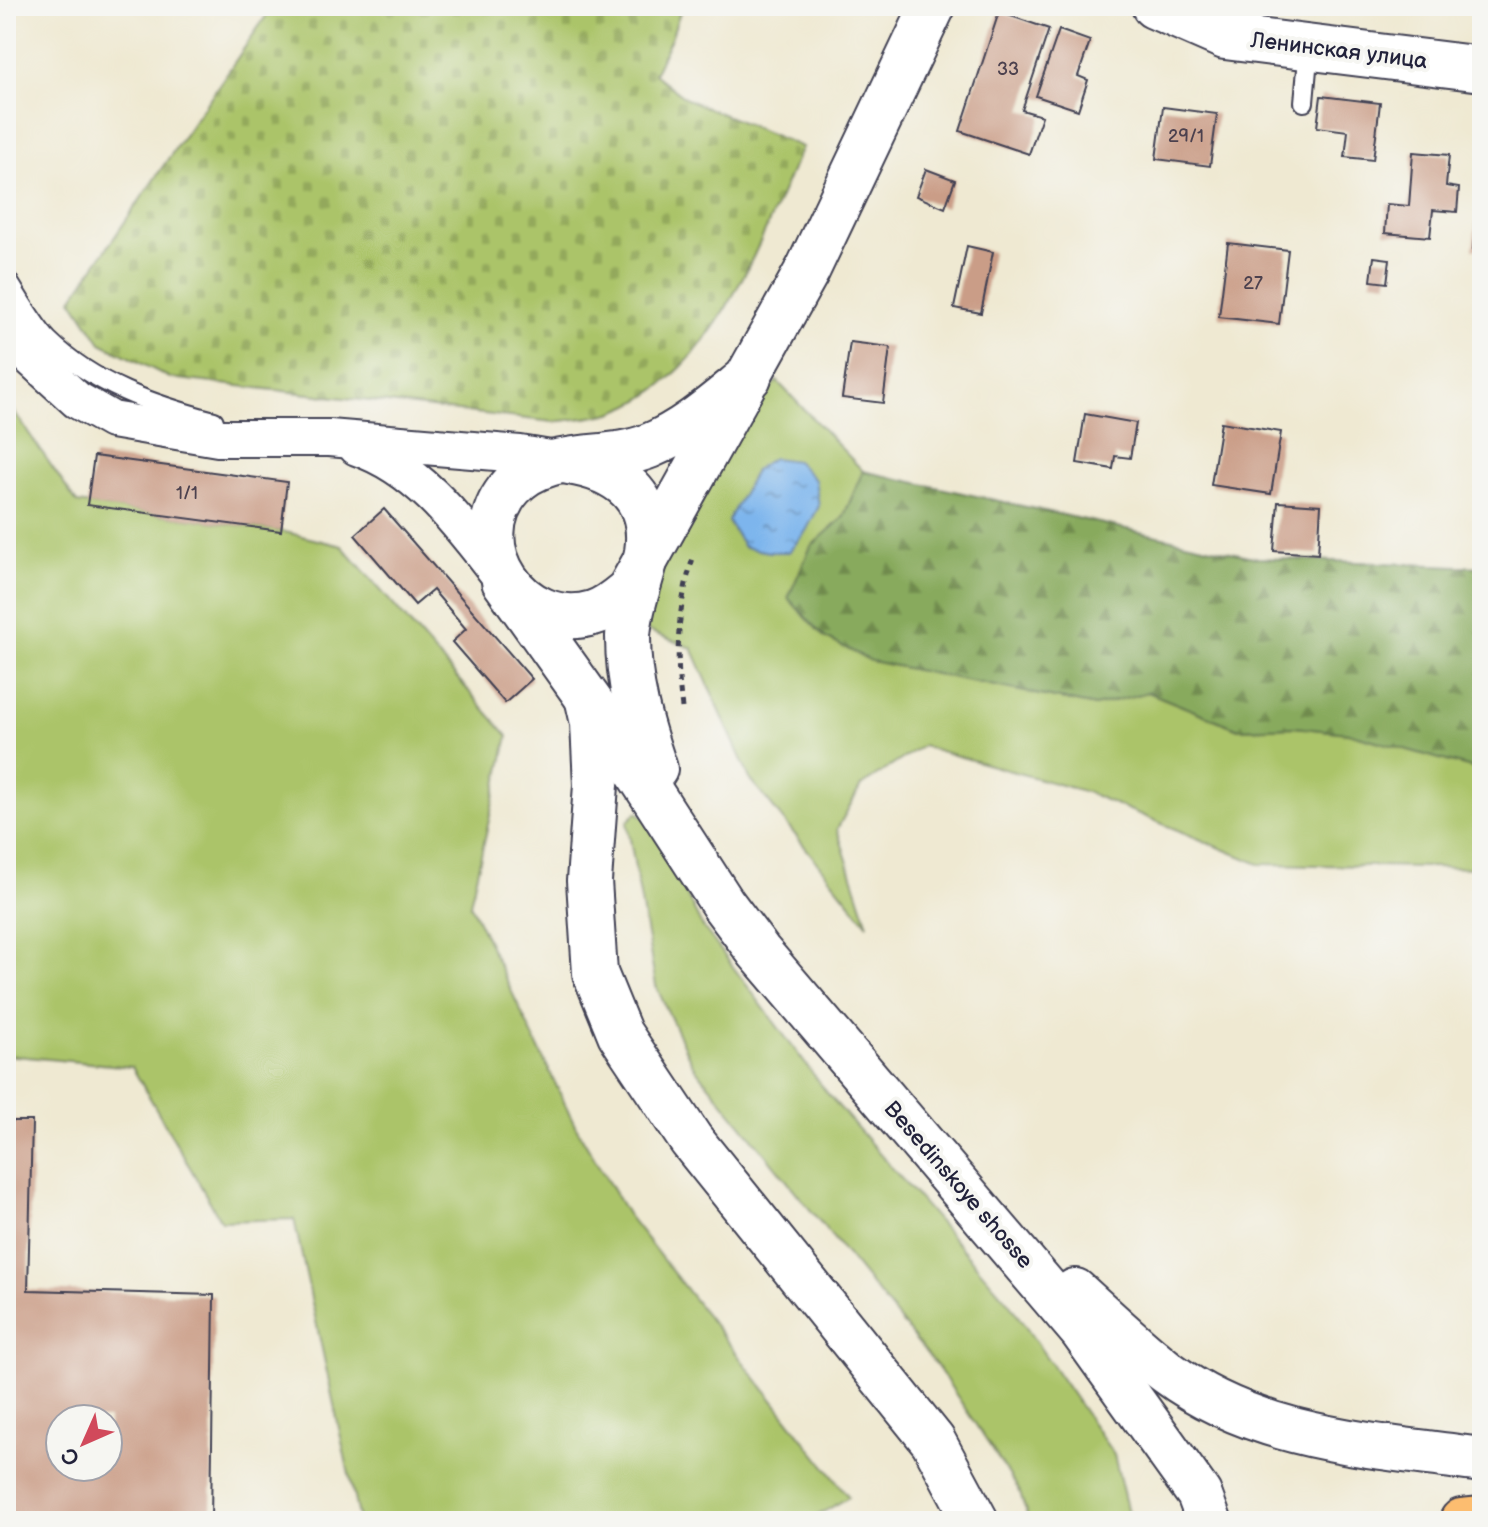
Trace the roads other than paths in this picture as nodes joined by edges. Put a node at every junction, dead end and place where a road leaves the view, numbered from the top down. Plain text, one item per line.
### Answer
1 (933, 6) edge
2 (1154, 6) edge
3 (1309, 47) junction
4 (1482, 69) edge
5 (1304, 102) dead end
6 (6, 278) edge
7 (6, 320) edge
8 (749, 377) junction
9 (271, 436) junction
10 (329, 438) junction
11 (563, 461) junction
12 (640, 573) junction
13 (504, 581) junction
14 (586, 695) junction
15 (695, 858) junction
16 (964, 1190) junction
17 (1482, 1460) edge
18 (1482, 1519) edge
19 (976, 1521) edge
20 (1209, 1521) edge
21 (1462, 1521) edge

1 - 8 street
2 - 3 street, Ленинская улица
3 - 4 street, Ленинская улица
3 - 5 lane
6 - 9 lane
7 - 9 street
8 - 11 street
8 - 12 street
9 - 10 street
10 - 11 street
10 - 13 street
11 - 12 street
11 - 13 street
12 - 13 street
12 - 15 street, Besedinskoye shosse
13 - 14 street, Besedinskoye shosse
14 - 15 street, Besedinskoye shosse
14 - 19 street
15 - 16 street, Besedinskoye shosse
16 - 17 street
16 - 20 street, Besedinskoye shosse
18 - 21 main road

